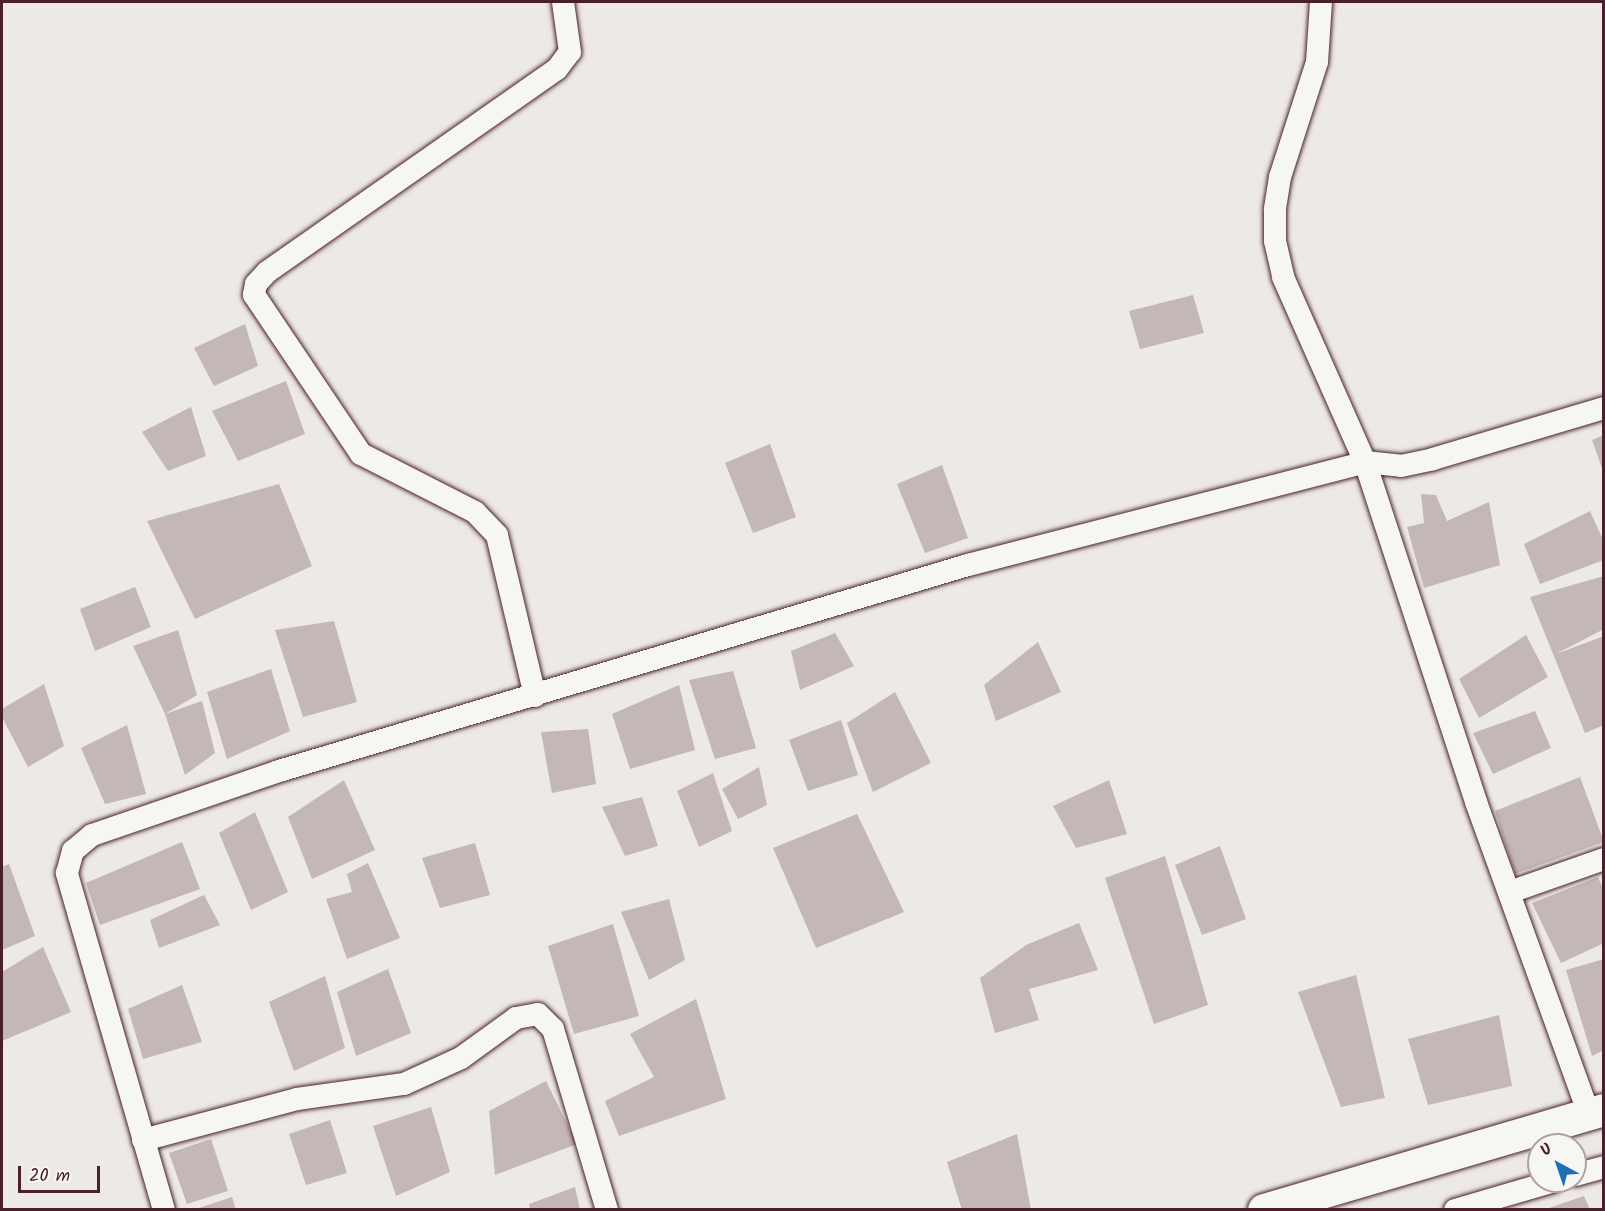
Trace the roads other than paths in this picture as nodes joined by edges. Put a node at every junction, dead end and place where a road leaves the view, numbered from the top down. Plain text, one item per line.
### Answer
1 (563, 2) edge
2 (1322, 2) edge
3 (1604, 408) edge
4 (1365, 462) junction
5 (535, 696) junction
6 (1604, 859) edge
7 (1510, 892) junction
8 (1596, 1112) edge
9 (143, 1140) junction
10 (1604, 1167) edge
11 (1587, 1172) edge
12 (1527, 1189) edge
13 (1279, 1207) edge
14 (164, 1209) edge
15 (607, 1209) edge
16 (1455, 1209) edge

1 - 5 street
2 - 4 street
3 - 4 street
4 - 5 street
4 - 7 street
5 - 9 street
6 - 7 street
7 - 8 street
8 - 13 main road
9 - 14 street
9 - 15 street
10 - 11 street
12 - 16 street

